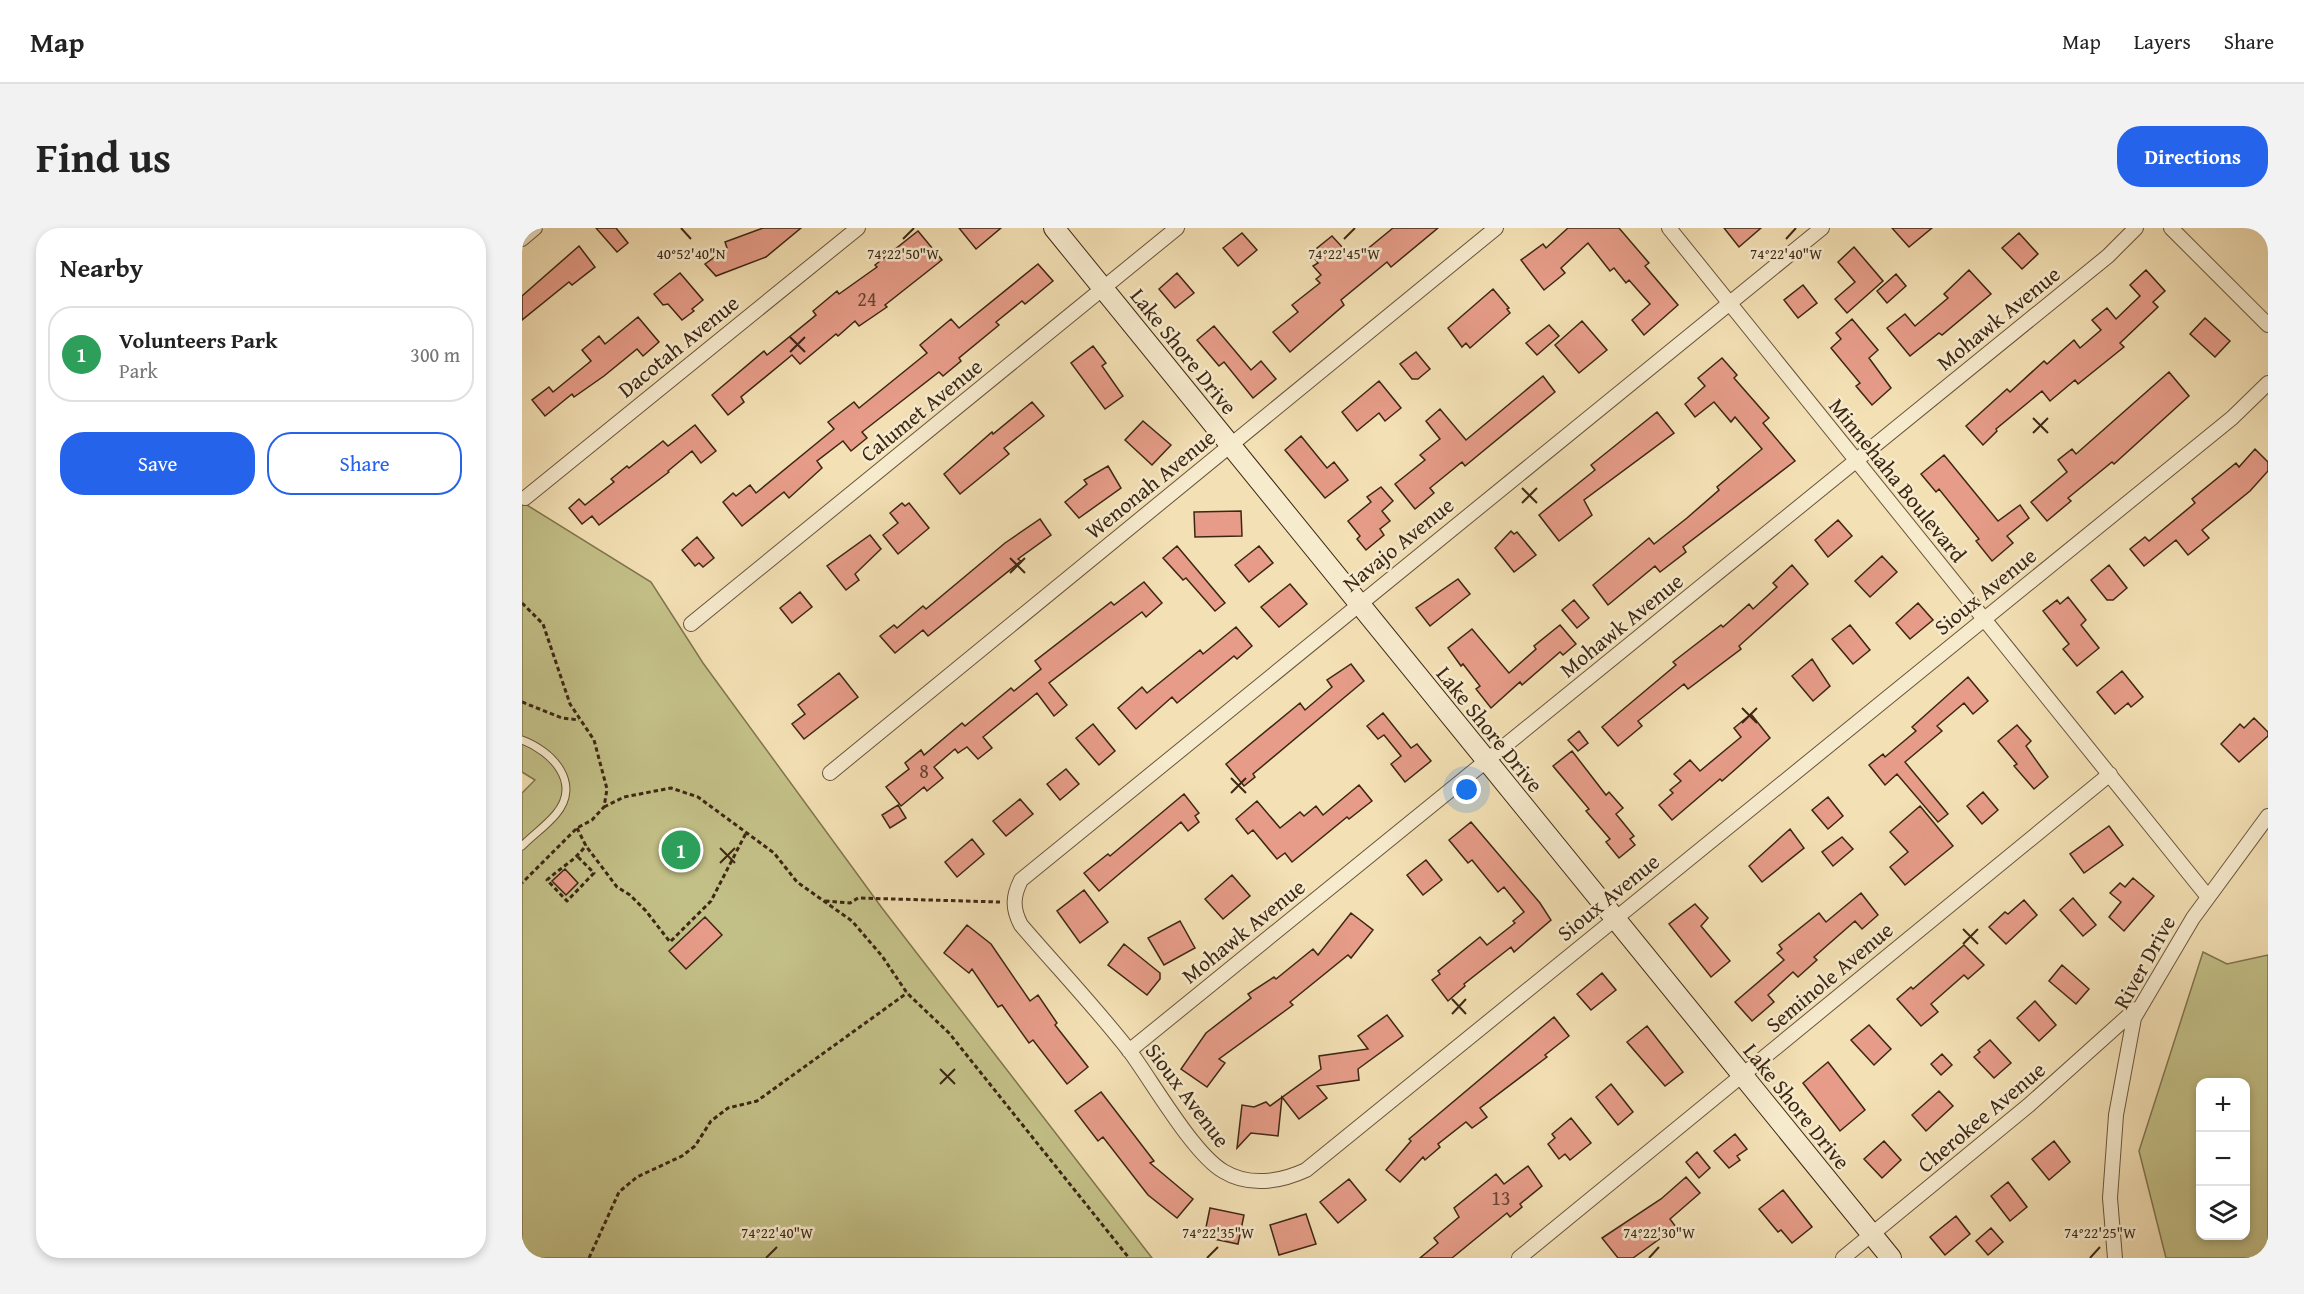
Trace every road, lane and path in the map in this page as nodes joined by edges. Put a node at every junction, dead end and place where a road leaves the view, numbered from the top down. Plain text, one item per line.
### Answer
1 (536, 228) edge
2 (858, 228) edge
3 (1054, 228) edge
4 (1177, 228) edge
5 (1496, 228) edge
6 (1669, 228) edge
7 (1822, 228) edge
8 (2136, 228) edge
9 (2171, 228) edge
10 (522, 239) edge
11 (1103, 288) junction
12 (1730, 304) junction
13 (2268, 325) edge
14 (2268, 383) edge
15 (1229, 446) junction
16 (1855, 460) junction
17 (525, 498) dead end
18 (522, 603) edge
19 (1358, 604) junction
20 (1984, 619) junction
21 (691, 624) dead end
22 (522, 702) edge
23 (579, 720) junction
24 (522, 740) edge
25 (1486, 762) junction
26 (830, 773) dead end
27 (2110, 774) junction
28 (604, 807) junction
29 (2268, 816) edge
30 (577, 828) junction
31 (746, 833) junction
32 (522, 846) edge
33 (586, 846) junction
34 (578, 857) junction
35 (522, 883) edge
36 (2208, 897) junction
37 (823, 901) junction
38 (1013, 902) junction
39 (1614, 919) junction
40 (907, 993) junction
41 (2143, 1003) junction
42 (1129, 1051) junction
43 (1742, 1077) junction
44 (1872, 1235) junction
45 (589, 1258) edge
46 (1129, 1258) edge
47 (1519, 1258) edge
48 (1843, 1258) edge
49 (1891, 1258) edge
50 (2115, 1258) edge

1 - 10 street
2 - 17 street, Dacotah Avenue
3 - 11 street, Lake Shore Drive
4 - 11 street, Calumet Avenue
5 - 15 street, Wenonah Avenue
6 - 12 street, Minnehaha Boulevard
7 - 12 street, Navajo Avenue
8 - 16 street, Mohawk Avenue
9 - 13 street
11 - 15 street, Lake Shore Drive
11 - 21 street, Calumet Avenue
12 - 16 street, Minnehaha Boulevard
12 - 19 street, Navajo Avenue
14 - 20 street, Sioux Avenue
15 - 19 street, Lake Shore Drive
15 - 26 street, Wenonah Avenue
16 - 20 street, Minnehaha Boulevard
16 - 25 street, Mohawk Avenue
18 - 23 path
19 - 25 street, Lake Shore Drive
19 - 38 street, Navajo Avenue
20 - 27 street, Minnehaha Boulevard
20 - 39 street, Sioux Avenue
22 - 23 path
23 - 28 path
24 - 32 lane
25 - 39 street, Lake Shore Drive
25 - 42 street, Mohawk Avenue
27 - 36 street, Minnehaha Boulevard
27 - 43 street, Seminole Avenue
28 - 30 path
28 - 31 path
29 - 36 street, River Drive
30 - 33 path
30 - 35 path
31 - 33 path
31 - 37 path
33 - 34 path
34 - 34 path
36 - 41 street, River Drive
37 - 38 path
37 - 40 path
38 - 42 street, Sioux Avenue
39 - 42 street, Sioux Avenue
39 - 43 street, Lake Shore Drive
40 - 45 path
40 - 46 path
41 - 44 street, Cherokee Avenue
41 - 50 street, River Drive
43 - 44 street, Lake Shore Drive
43 - 47 street, Seminole Avenue
44 - 48 street, Cherokee Avenue
44 - 49 street, Lake Shore Drive

